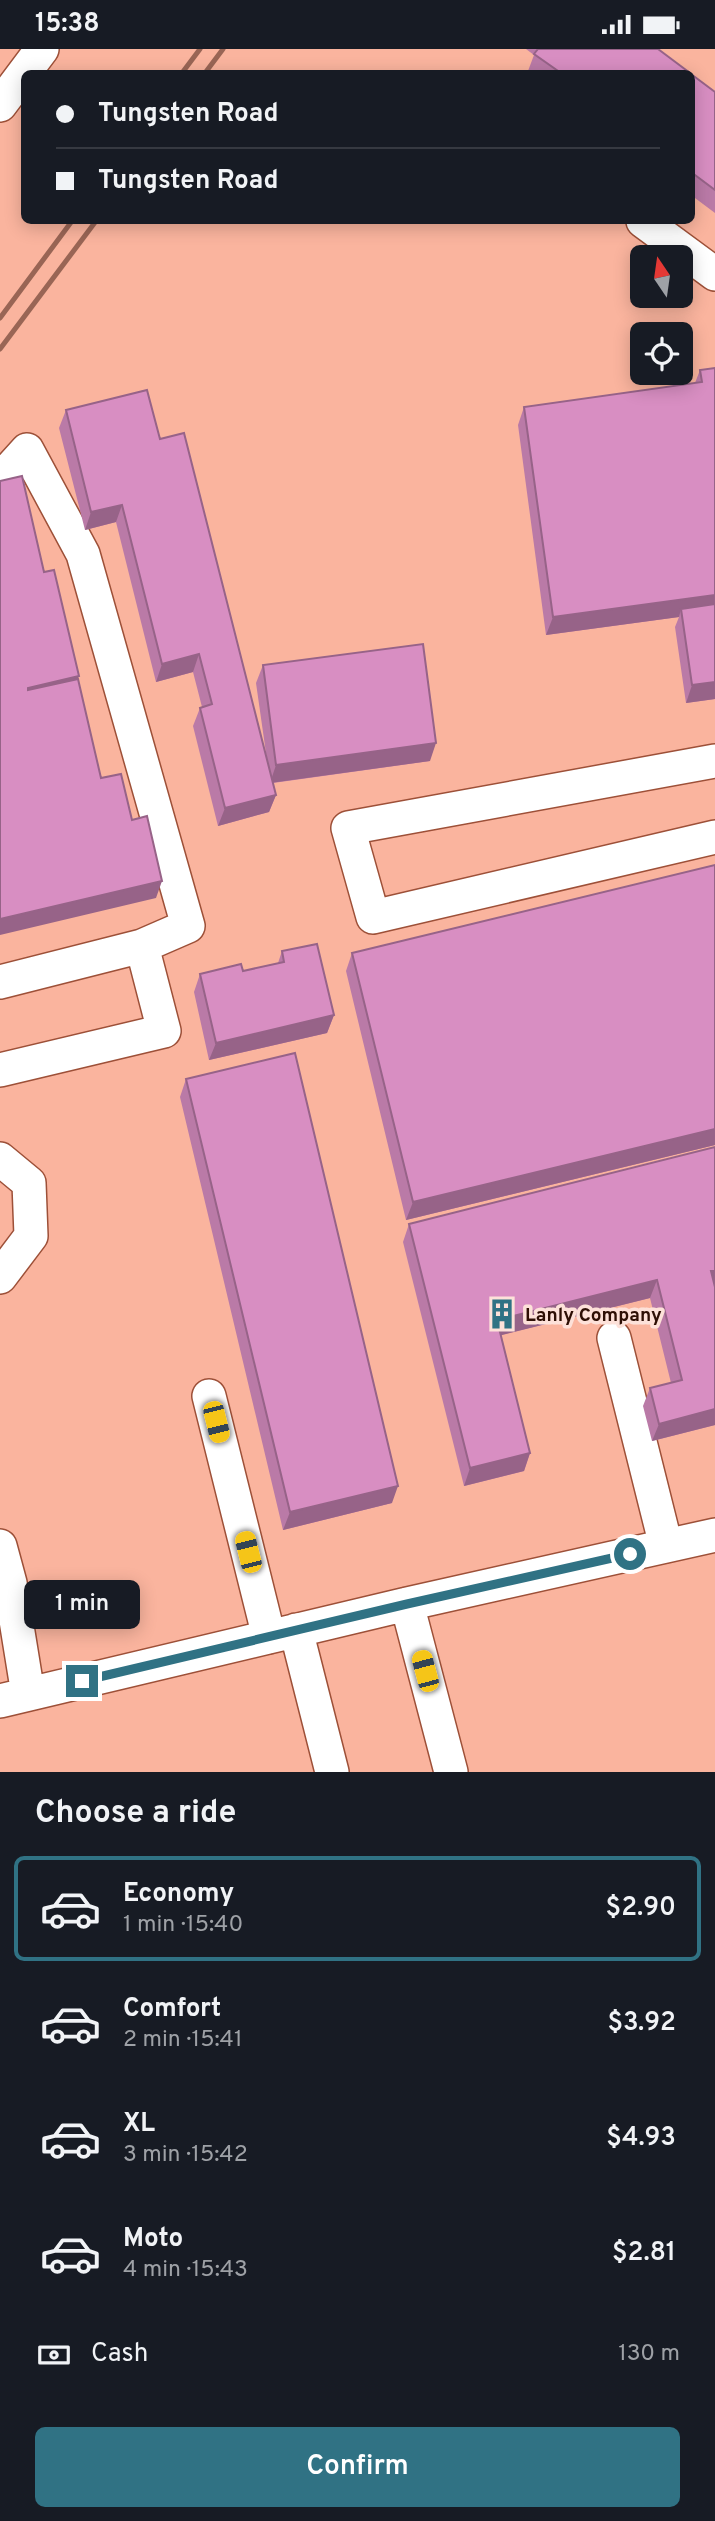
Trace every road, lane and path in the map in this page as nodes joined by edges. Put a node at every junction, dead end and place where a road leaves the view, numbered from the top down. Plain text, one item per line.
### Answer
1 (42, 49) edge
2 (26, 70) edge
3 (21, 77) edge
4 (0, 105) edge
5 (647, 224) edge
6 (715, 274) edge
7 (0, 480) edge
8 (715, 761) edge
9 (715, 837) edge
10 (142, 946) junction
11 (0, 982) edge
12 (0, 1070) edge
13 (0, 1159) edge
14 (0, 1277) edge
15 (614, 1338) dead end
16 (209, 1397) dead end
17 (715, 1535) edge
18 (0, 1546) edge
19 (666, 1546) junction
20 (5, 1584) edge
21 (407, 1604) junction
22 (282, 1633) junction
23 (14, 1697) edge
24 (332, 1772) edge
25 (451, 1772) edge

1 - 2 street
3 - 4 street
5 - 6 street
7 - 10 street
8 - 9 street
10 - 11 street
10 - 12 street
13 - 14 street
15 - 19 street
16 - 22 street
17 - 19 street
18 - 20 street
19 - 21 street
20 - 23 street
21 - 22 street
21 - 25 street
22 - 23 street
22 - 24 street

